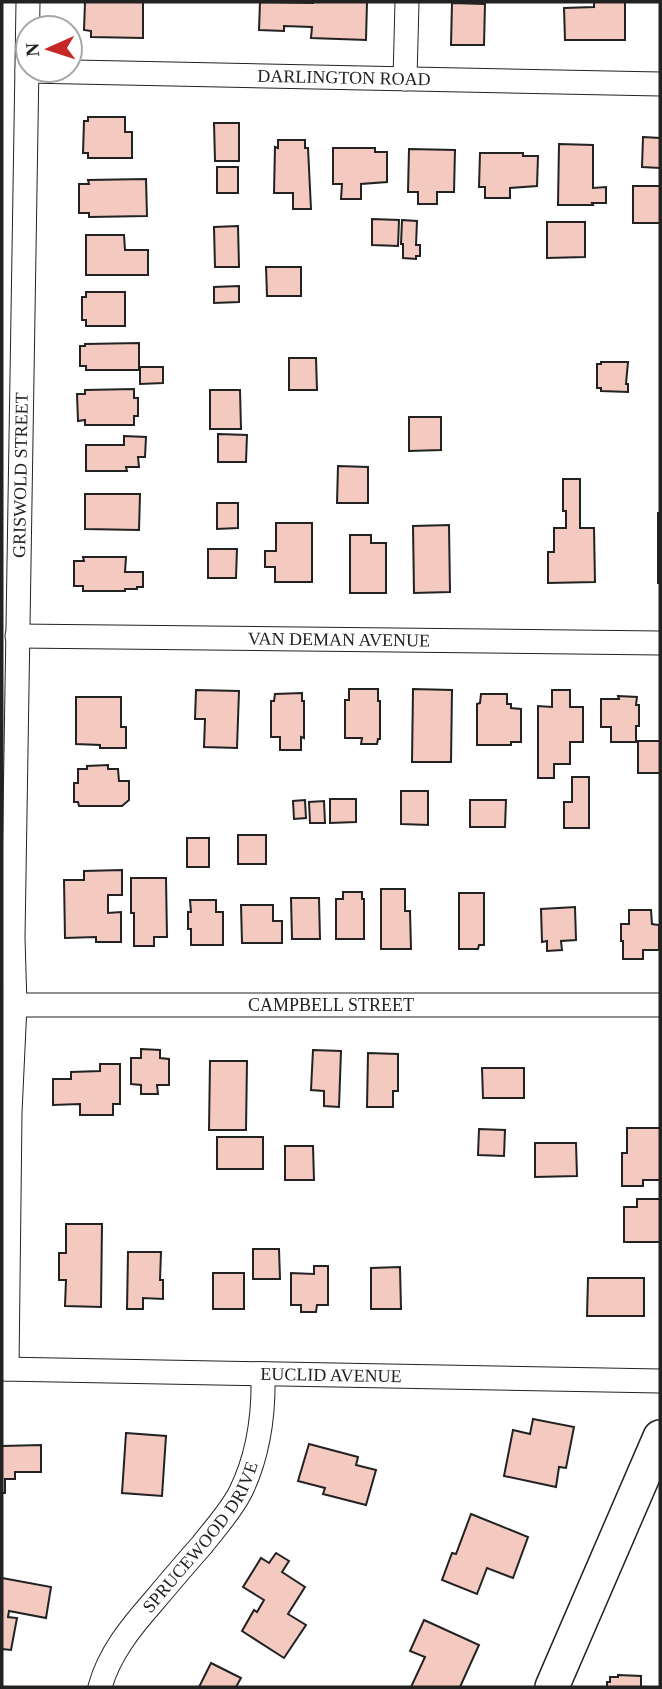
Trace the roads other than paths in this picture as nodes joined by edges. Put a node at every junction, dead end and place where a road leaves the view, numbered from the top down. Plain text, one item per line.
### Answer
1 (407, 2) edge
2 (84, 72) edge
3 (405, 79) junction
4 (27, 84) edge
5 (660, 84) edge
6 (17, 636) junction
7 (660, 643) edge
8 (8, 1005) edge
9 (660, 1005) edge
10 (5, 1369) edge
11 (263, 1374) junction
12 (660, 1381) edge
13 (660, 1437) edge
14 (100, 1687) edge
15 (552, 1687) edge

1 - 3 street
2 - 3 street, DARLINGTON ROAD
3 - 5 street, DARLINGTON ROAD
4 - 6 street, GRISWOLD STREET
6 - 7 street, VAN DEMAN AVENUE
6 - 8 street, GRISWOLD STREET
8 - 9 street, CAMPBELL STREET
8 - 10 street, GRISWOLD STREET
10 - 11 street, EUCLID AVENUE
11 - 12 street, EUCLID AVENUE
11 - 14 street, SPRUCEWOOD DRIVE
13 - 15 main road

